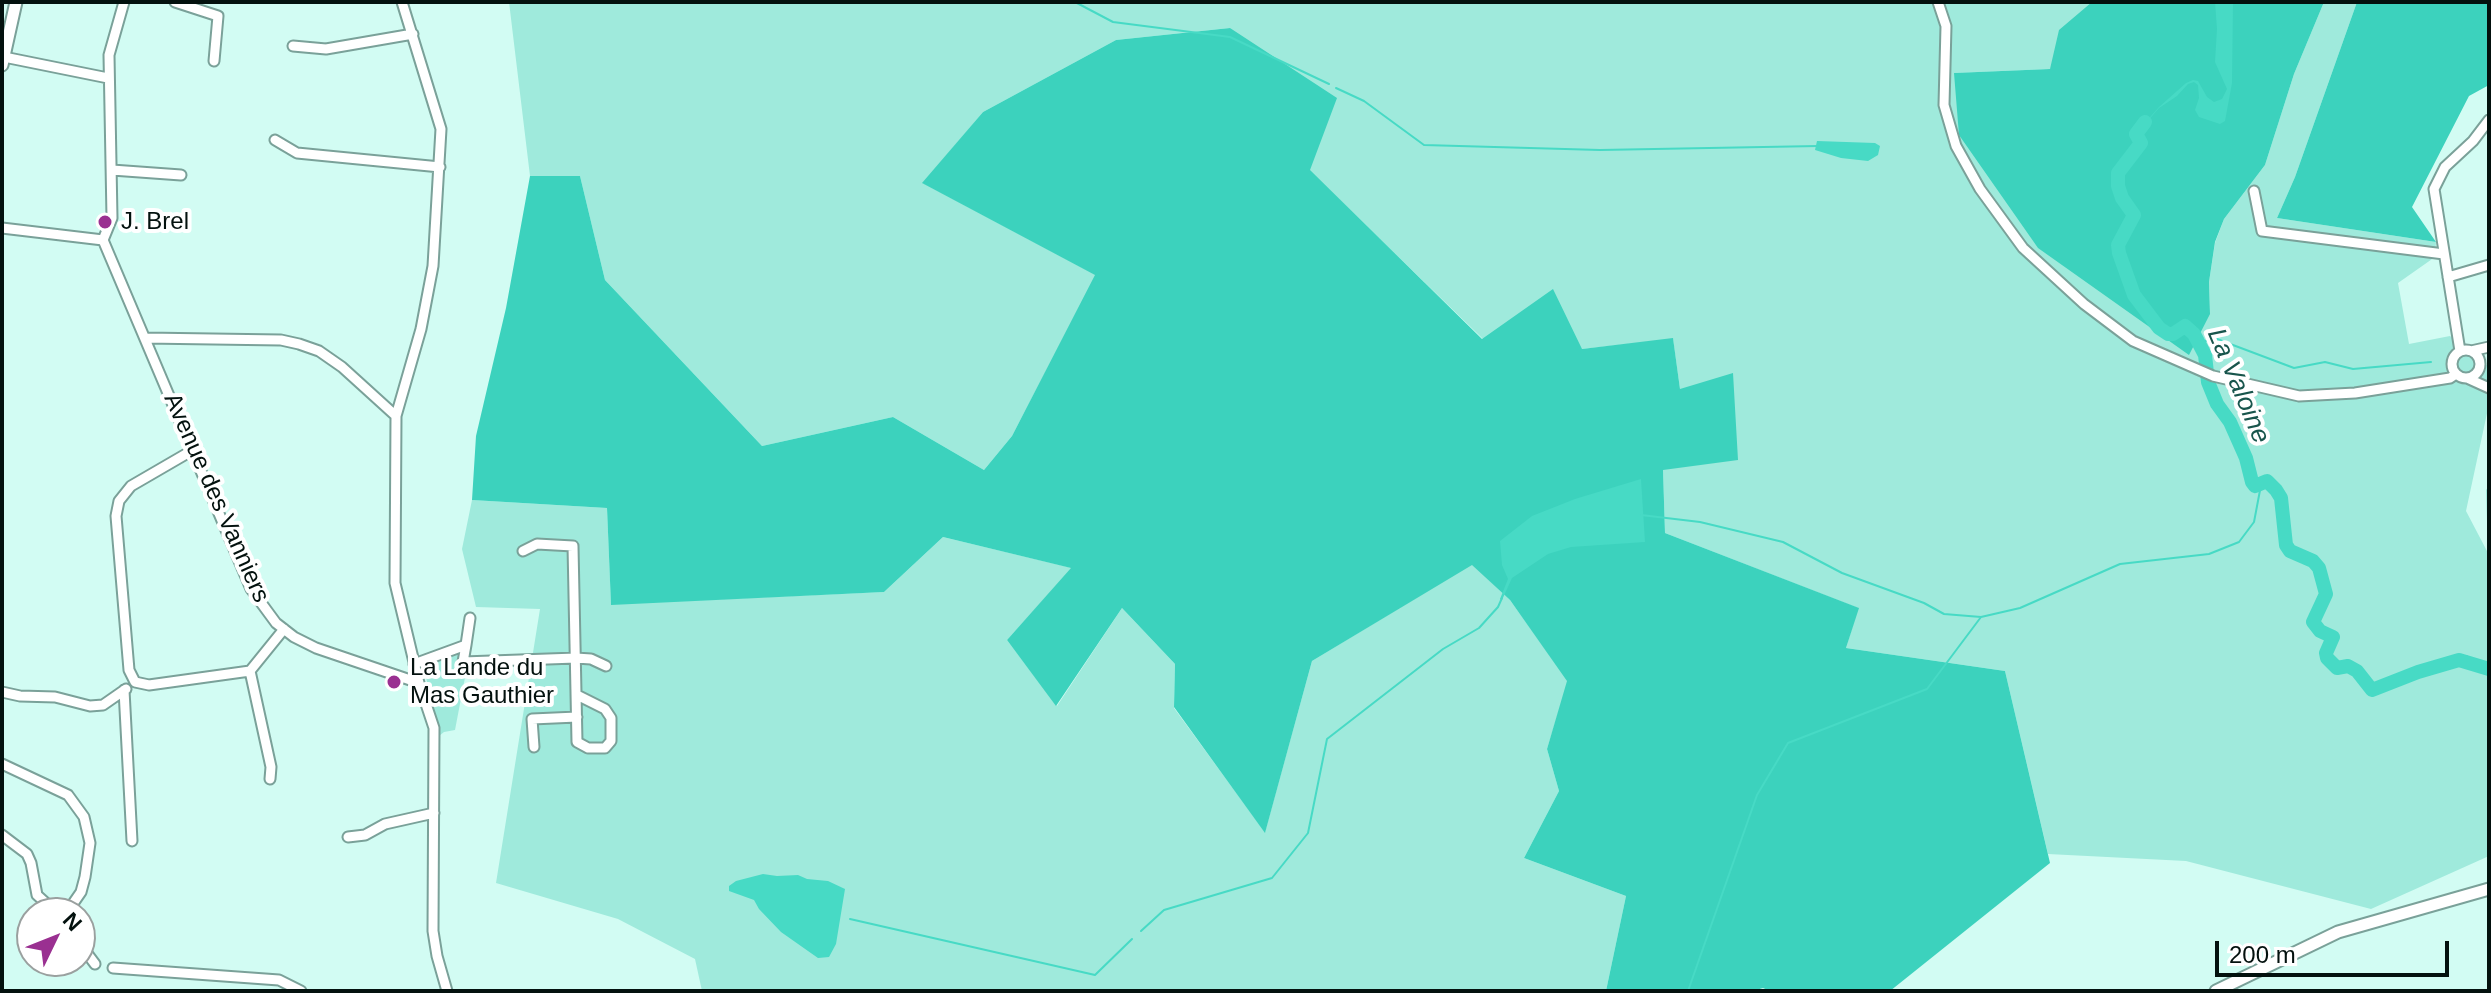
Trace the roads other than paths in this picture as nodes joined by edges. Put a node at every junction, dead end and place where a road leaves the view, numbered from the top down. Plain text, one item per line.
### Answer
1 (16, 2) edge
2 (124, 2) edge
3 (175, 2) edge
4 (402, 2) edge
5 (1938, 2) edge
6 (413, 34) junction
7 (293, 46) dead end
8 (3, 61) edge
9 (214, 61) dead end
10 (108, 78) junction
11 (2489, 120) edge
12 (275, 140) dead end
13 (440, 167) junction
14 (112, 170) junction
15 (181, 175) dead end
16 (2254, 191) dead end
17 (2, 228) edge
18 (103, 240) junction
19 (2444, 254) junction
20 (2489, 265) edge
21 (2448, 277) junction
22 (145, 338) junction
23 (2489, 348) edge
24 (2470, 353) junction
25 (2454, 369) junction
26 (2478, 371) junction
27 (2467, 378) junction
28 (2489, 386) edge
29 (396, 416) junction
30 (193, 450) junction
31 (523, 551) dead end
32 (470, 618) dead end
33 (284, 629) junction
34 (466, 645) junction
35 (576, 658) junction
36 (414, 664) junction
37 (606, 666) dead end
38 (250, 671) junction
39 (135, 682) junction
40 (419, 683) junction
41 (124, 690) junction
42 (2, 692) edge
43 (577, 695) junction
44 (577, 717) junction
45 (534, 747) dead end
46 (2, 764) edge
47 (270, 779) dead end
48 (434, 813) junction
49 (2, 835) edge
50 (348, 837) dead end
51 (132, 841) dead end
52 (2489, 889) edge
53 (40, 897) edge
54 (78, 897) edge
55 (113, 968) dead end
56 (301, 991) edge
57 (447, 991) edge
58 (2216, 991) edge

1 - 8 main road
2 - 10 street
3 - 9 street
4 - 6 street
5 - 25 street
6 - 7 street
6 - 13 street
8 - 10 street
10 - 14 street
11 - 19 street
12 - 13 street
13 - 29 street
14 - 15 street
14 - 18 street
16 - 19 street
17 - 18 street
18 - 22 street, Avenue des Vanniers
19 - 21 street
20 - 21 street
21 - 24 street
22 - 29 street
22 - 30 street, Avenue des Vanniers
23 - 24 street
24 - 25 street
24 - 26 street
25 - 27 street
26 - 27 street
26 - 28 street
27 - 28 street
29 - 36 street
30 - 33 street, Avenue des Vanniers
30 - 39 street
31 - 35 street
32 - 34 street
33 - 38 street
33 - 40 street, Avenue des Vanniers
34 - 35 street
34 - 36 street
35 - 37 street
35 - 43 street
36 - 40 street
38 - 39 street
38 - 47 street
39 - 41 street
40 - 48 street
41 - 42 street
41 - 51 street
43 - 44 street
43 - 44 street
44 - 45 street
46 - 54 street
48 - 50 street
48 - 57 street
49 - 53 street
52 - 58 main road
55 - 56 street

